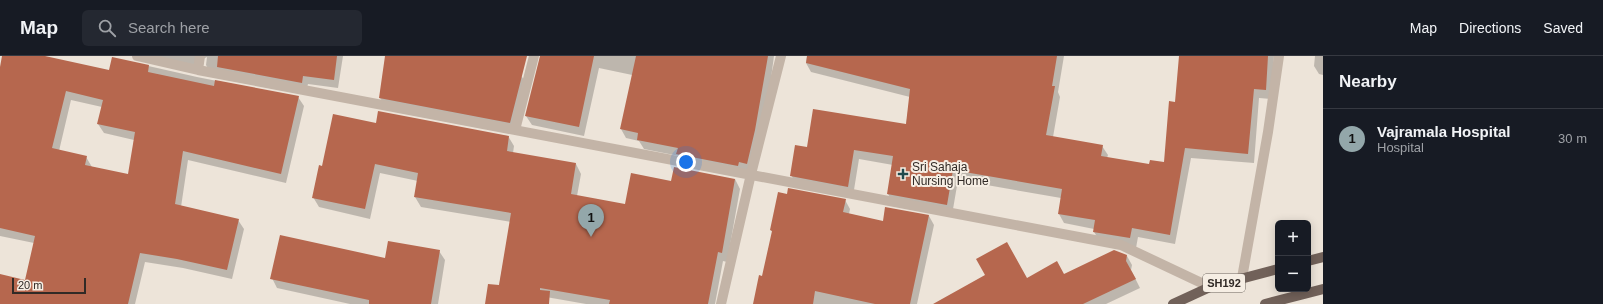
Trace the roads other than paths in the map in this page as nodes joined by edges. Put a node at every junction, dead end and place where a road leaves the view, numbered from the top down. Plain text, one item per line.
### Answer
1 (137, 56) edge
2 (200, 56) edge
3 (534, 56) edge
4 (781, 56) edge
5 (1278, 56) edge
6 (198, 70) junction
7 (515, 130) junction
8 (751, 174) junction
9 (1323, 257) edge
10 (1311, 260) edge
11 (1275, 270) edge
12 (1242, 278) junction
13 (1210, 287) junction
14 (1323, 288) edge
15 (721, 304) edge
16 (1173, 304) edge
17 (1266, 304) edge

1 - 6 street
2 - 6 street
3 - 7 street
4 - 8 street
5 - 12 street
6 - 7 street
7 - 8 street
8 - 13 street
8 - 15 street
9 - 10 main road
11 - 12 main road, SH192
12 - 13 main road, SH192
13 - 16 main road, SH192
14 - 17 main road

